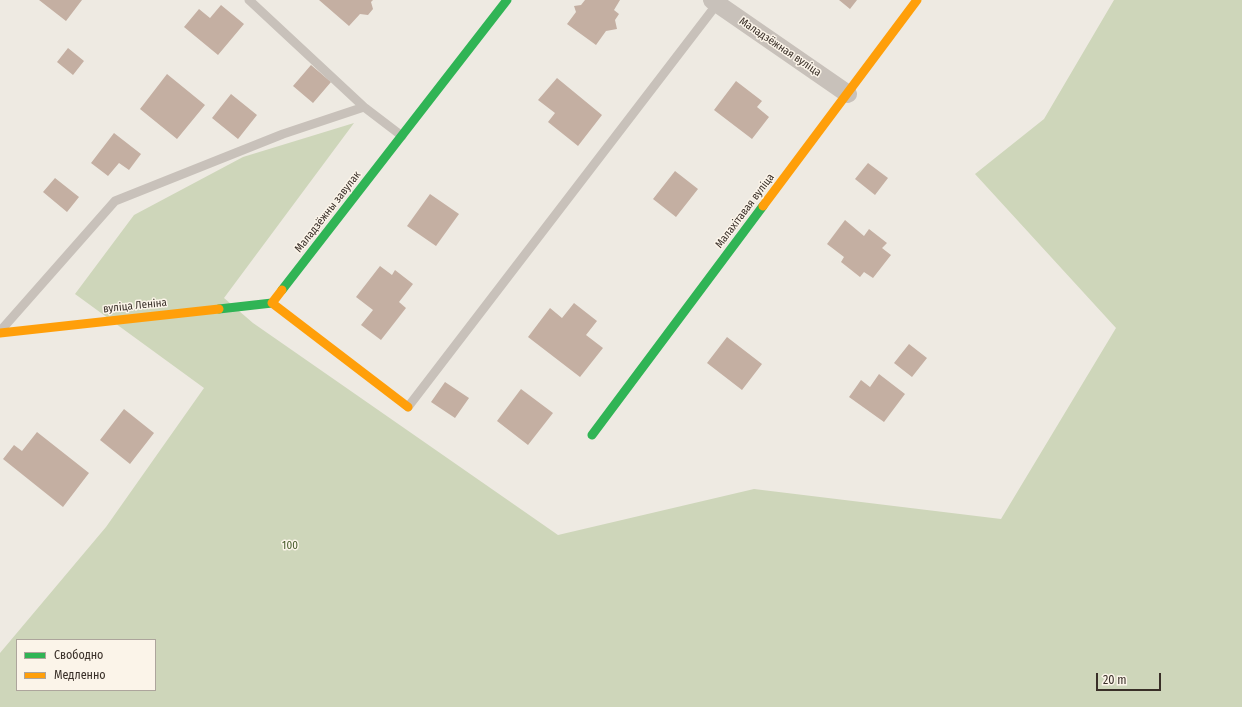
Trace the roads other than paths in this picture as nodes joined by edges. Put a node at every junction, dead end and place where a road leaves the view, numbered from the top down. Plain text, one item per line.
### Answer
1 (249, 0) edge
2 (507, 0) edge
3 (917, 0) edge
4 (714, 2) edge
5 (848, 94) junction
6 (364, 107) junction
7 (402, 136) junction
8 (272, 303) junction
9 (0, 332) edge
10 (408, 407) joint
11 (592, 435) dead end

1 - 6 lane
2 - 7 street, Маладзёжны завулак
3 - 5 street, Малахітавая вуліца
4 - 5 street, Маладзёжная вуліца
4 - 10 lane
5 - 11 street, Малахітавая вуліца
6 - 7 lane
6 - 9 lane
7 - 8 street, Маладзёжны завулак
8 - 9 street, вуліца Леніна
8 - 10 street

